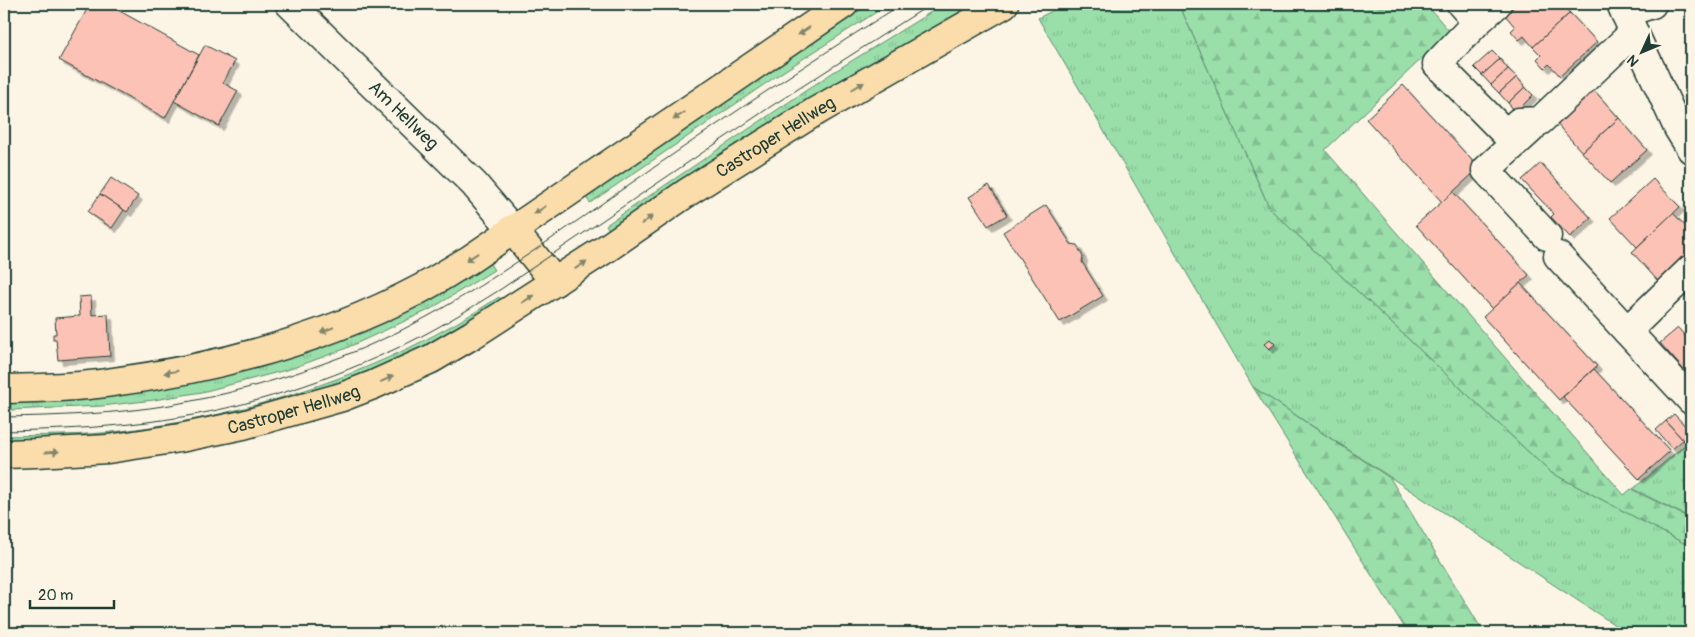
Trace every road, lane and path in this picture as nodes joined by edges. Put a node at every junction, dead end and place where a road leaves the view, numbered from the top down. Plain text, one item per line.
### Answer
1 (290, 4) edge
2 (844, 4) edge
3 (1004, 4) edge
4 (1497, 4) edge
5 (1652, 4) edge
6 (1469, 13) edge
7 (1626, 17) edge
8 (1540, 121) junction
9 (1691, 149) edge
10 (512, 229) junction
11 (1691, 269) edge
12 (555, 282) junction
13 (1627, 331) junction
14 (4, 389) edge
15 (1690, 400) edge
16 (4, 454) edge

1 - 10 street, Am Hellweg
2 -> 10 main road
12 -> 3 main road, Castroper Hellweg
4 - 6 street
5 - 7 street
6 - 8 street
7 - 8 street
7 - 9 street
8 - 13 street
10 - 12 main road
10 -> 14 main road
11 - 13 street
16 -> 12 main road, Castroper Hellweg
13 - 15 street

